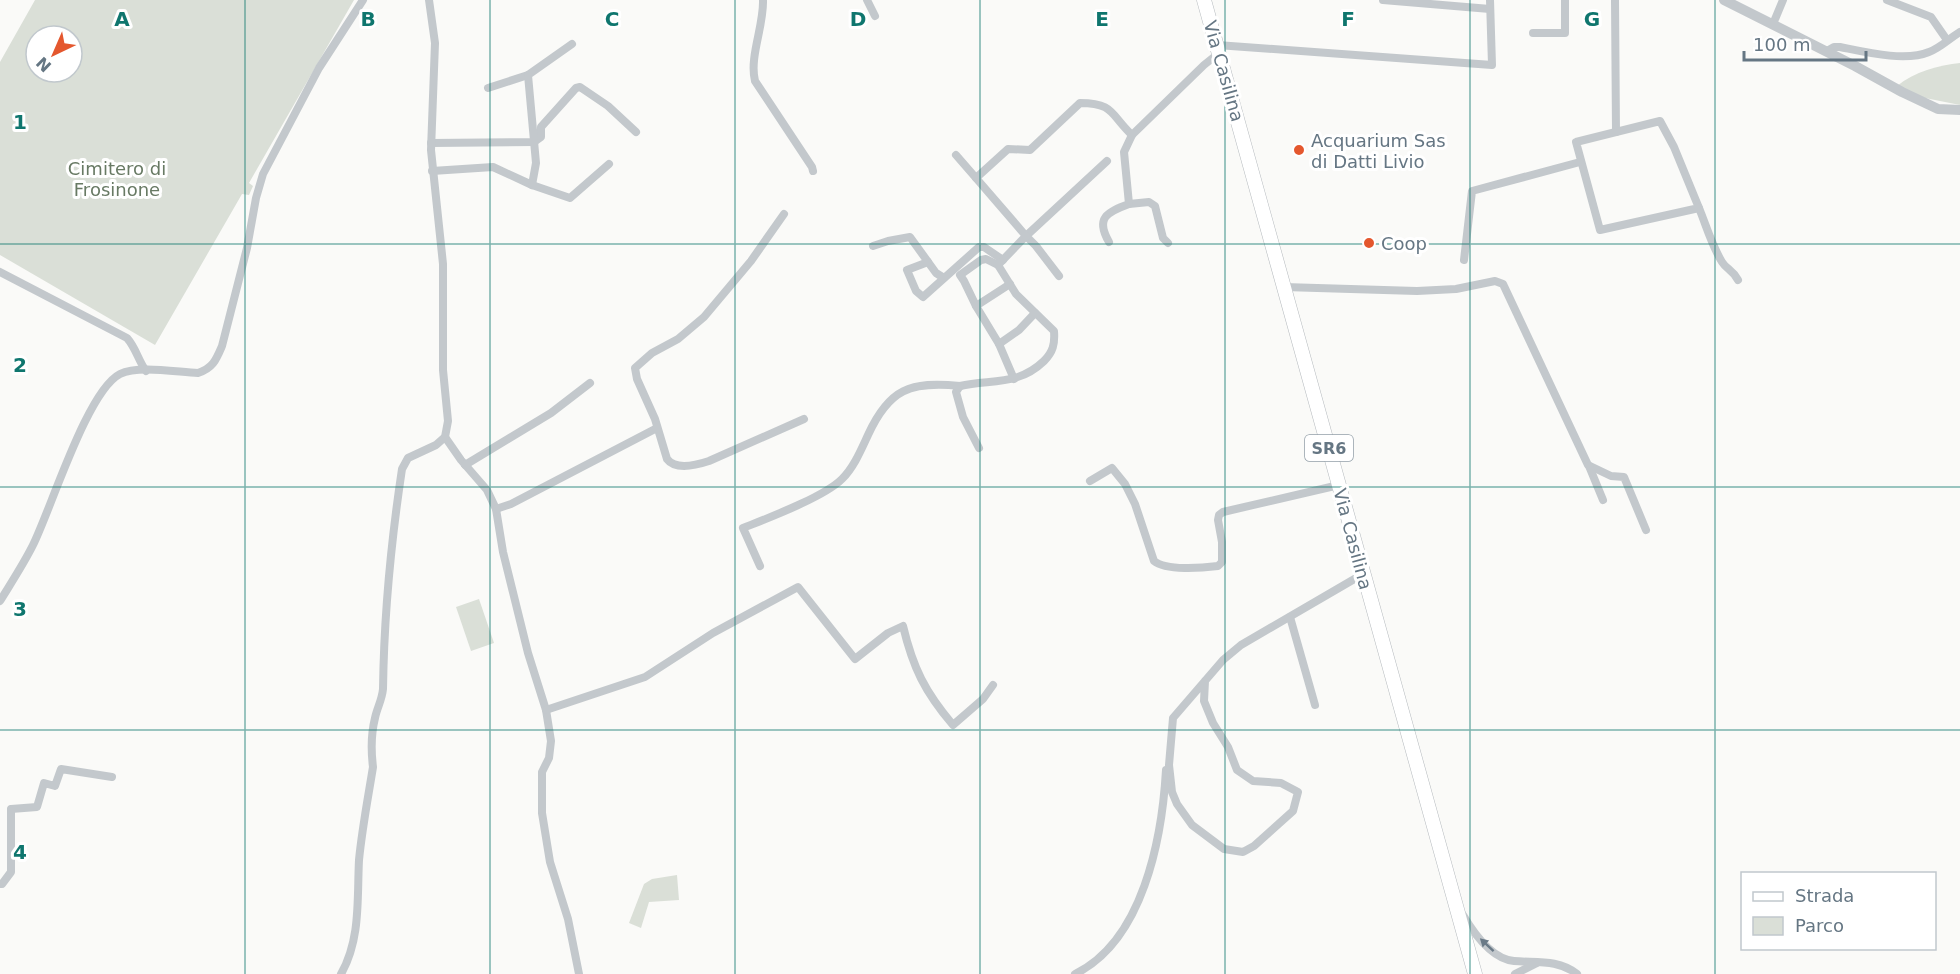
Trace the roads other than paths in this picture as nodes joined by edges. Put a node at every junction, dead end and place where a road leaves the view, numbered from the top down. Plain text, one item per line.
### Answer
1 (363, 0) edge
2 (429, 0) edge
3 (763, 0) edge
4 (867, 0) edge
5 (1204, 0) edge
6 (1383, 0) edge
7 (1565, 0) edge
8 (1615, 0) edge
9 (1783, 0) edge
10 (1887, 0) edge
11 (1400, 1) edge
12 (1729, 1) edge
13 (1490, 5) edge
14 (874, 16) dead end
15 (1773, 24) junction
16 (1960, 32) edge
17 (1533, 33) dead end
18 (1947, 40) junction
19 (572, 44) dead end
20 (1218, 49) junction
21 (1827, 51) junction
22 (528, 75) junction
23 (488, 88) dead end
24 (1960, 110) edge
25 (636, 132) dead end
26 (1617, 132) junction
27 (1132, 135) junction
28 (534, 142) junction
29 (431, 143) junction
30 (956, 155) dead end
31 (1107, 161) dead end
32 (1580, 162) junction
33 (609, 164) dead end
34 (432, 171) junction
35 (813, 171) dead end
36 (976, 178) junction
37 (532, 185) junction
38 (1129, 204) junction
39 (1699, 208) junction
40 (784, 214) dead end
41 (1026, 236) junction
42 (1110, 242) dead end
43 (1167, 243) dead end
44 (873, 246) dead end
45 (1464, 260) dead end
46 (928, 262) junction
47 (1001, 263) junction
48 (0, 273) edge
49 (1059, 276) dead end
50 (944, 278) junction
51 (1738, 280) dead end
52 (1010, 284) junction
53 (1284, 287) junction
54 (976, 306) junction
55 (1035, 313) junction
56 (999, 344) junction
57 (136, 355) junction
58 (146, 370) junction
59 (123, 373) junction
60 (1014, 379) junction
61 (590, 383) dead end
62 (960, 386) junction
63 (804, 419) dead end
64 (657, 428) junction
65 (445, 437) junction
66 (979, 448) dead end
67 (465, 465) junction
68 (1588, 465) junction
69 (1090, 481) dead end
70 (1339, 485) junction
71 (1603, 500) dead end
72 (496, 509) junction
73 (1646, 530) dead end
74 (760, 566) dead end
75 (1363, 574) junction
76 (0, 601) edge
77 (1290, 617) junction
78 (1205, 681) junction
79 (993, 685) dead end
80 (1315, 705) dead end
81 (546, 710) junction
82 (1170, 758) junction
83 (112, 777) dead end
84 (0, 884) edge
85 (1453, 896) junction
86 (1540, 961) junction
87 (341, 974) edge
88 (579, 974) edge
89 (1075, 974) edge
90 (1475, 974) edge
91 (1515, 974) edge
92 (1577, 974) edge

1 - 58 street
2 - 29 street
3 - 35 street
4 - 14 street
5 - 20 main road, Via Casilina / SR6
6 - 11 street
7 - 17 street
8 - 26 street
9 - 15 street
10 - 18 street
11 - 13 street
12 - 15 street
13 - 20 street
15 - 21 street
16 - 18 street
18 - 21 street
19 - 22 street
20 - 27 street
20 - 53 main road, Via Casilina / SR6
21 - 24 street
22 - 23 street
22 - 28 street
25 - 28 street
26 - 32 street
26 - 39 street
27 - 36 street
27 - 38 street
28 - 29 street
28 - 37 street
29 - 34 street
30 - 36 street
31 - 41 street
32 - 39 street
32 - 45 street
33 - 37 street
34 - 37 street
34 - 65 street
36 - 41 street
38 - 42 street
38 - 43 street
39 - 51 street
40 - 64 street
41 - 47 street
41 - 49 street
44 - 46 street
46 - 50 street
46 - 50 street
47 - 50 street
47 - 52 street
47 - 54 street
48 - 57 street
52 - 54 street
52 - 55 street
53 - 68 street
53 - 70 main road, Via Casilina / SR6
54 - 56 street
55 - 56 street
55 - 60 street
56 - 60 street
57 - 58 street
57 - 59 street
58 - 59 street
59 - 76 street
60 - 62 street
61 - 67 street
62 - 66 street
62 - 74 street
63 - 64 street
64 - 72 street
65 - 67 street
65 - 87 street
67 - 72 street
68 - 71 street
68 - 73 street
69 - 70 street
70 - 75 main road, Via Casilina / SR6
72 - 81 street
75 - 77 street
75 - 85 main road, Via Casilina / SR6
77 - 78 street
77 - 80 street
78 - 82 street
78 - 82 street
79 - 81 street
81 - 88 street
82 - 89 street
83 - 84 street
86 -> 85 street
85 - 90 main road, Via Casilina / SR6
86 - 91 street
86 - 92 street

